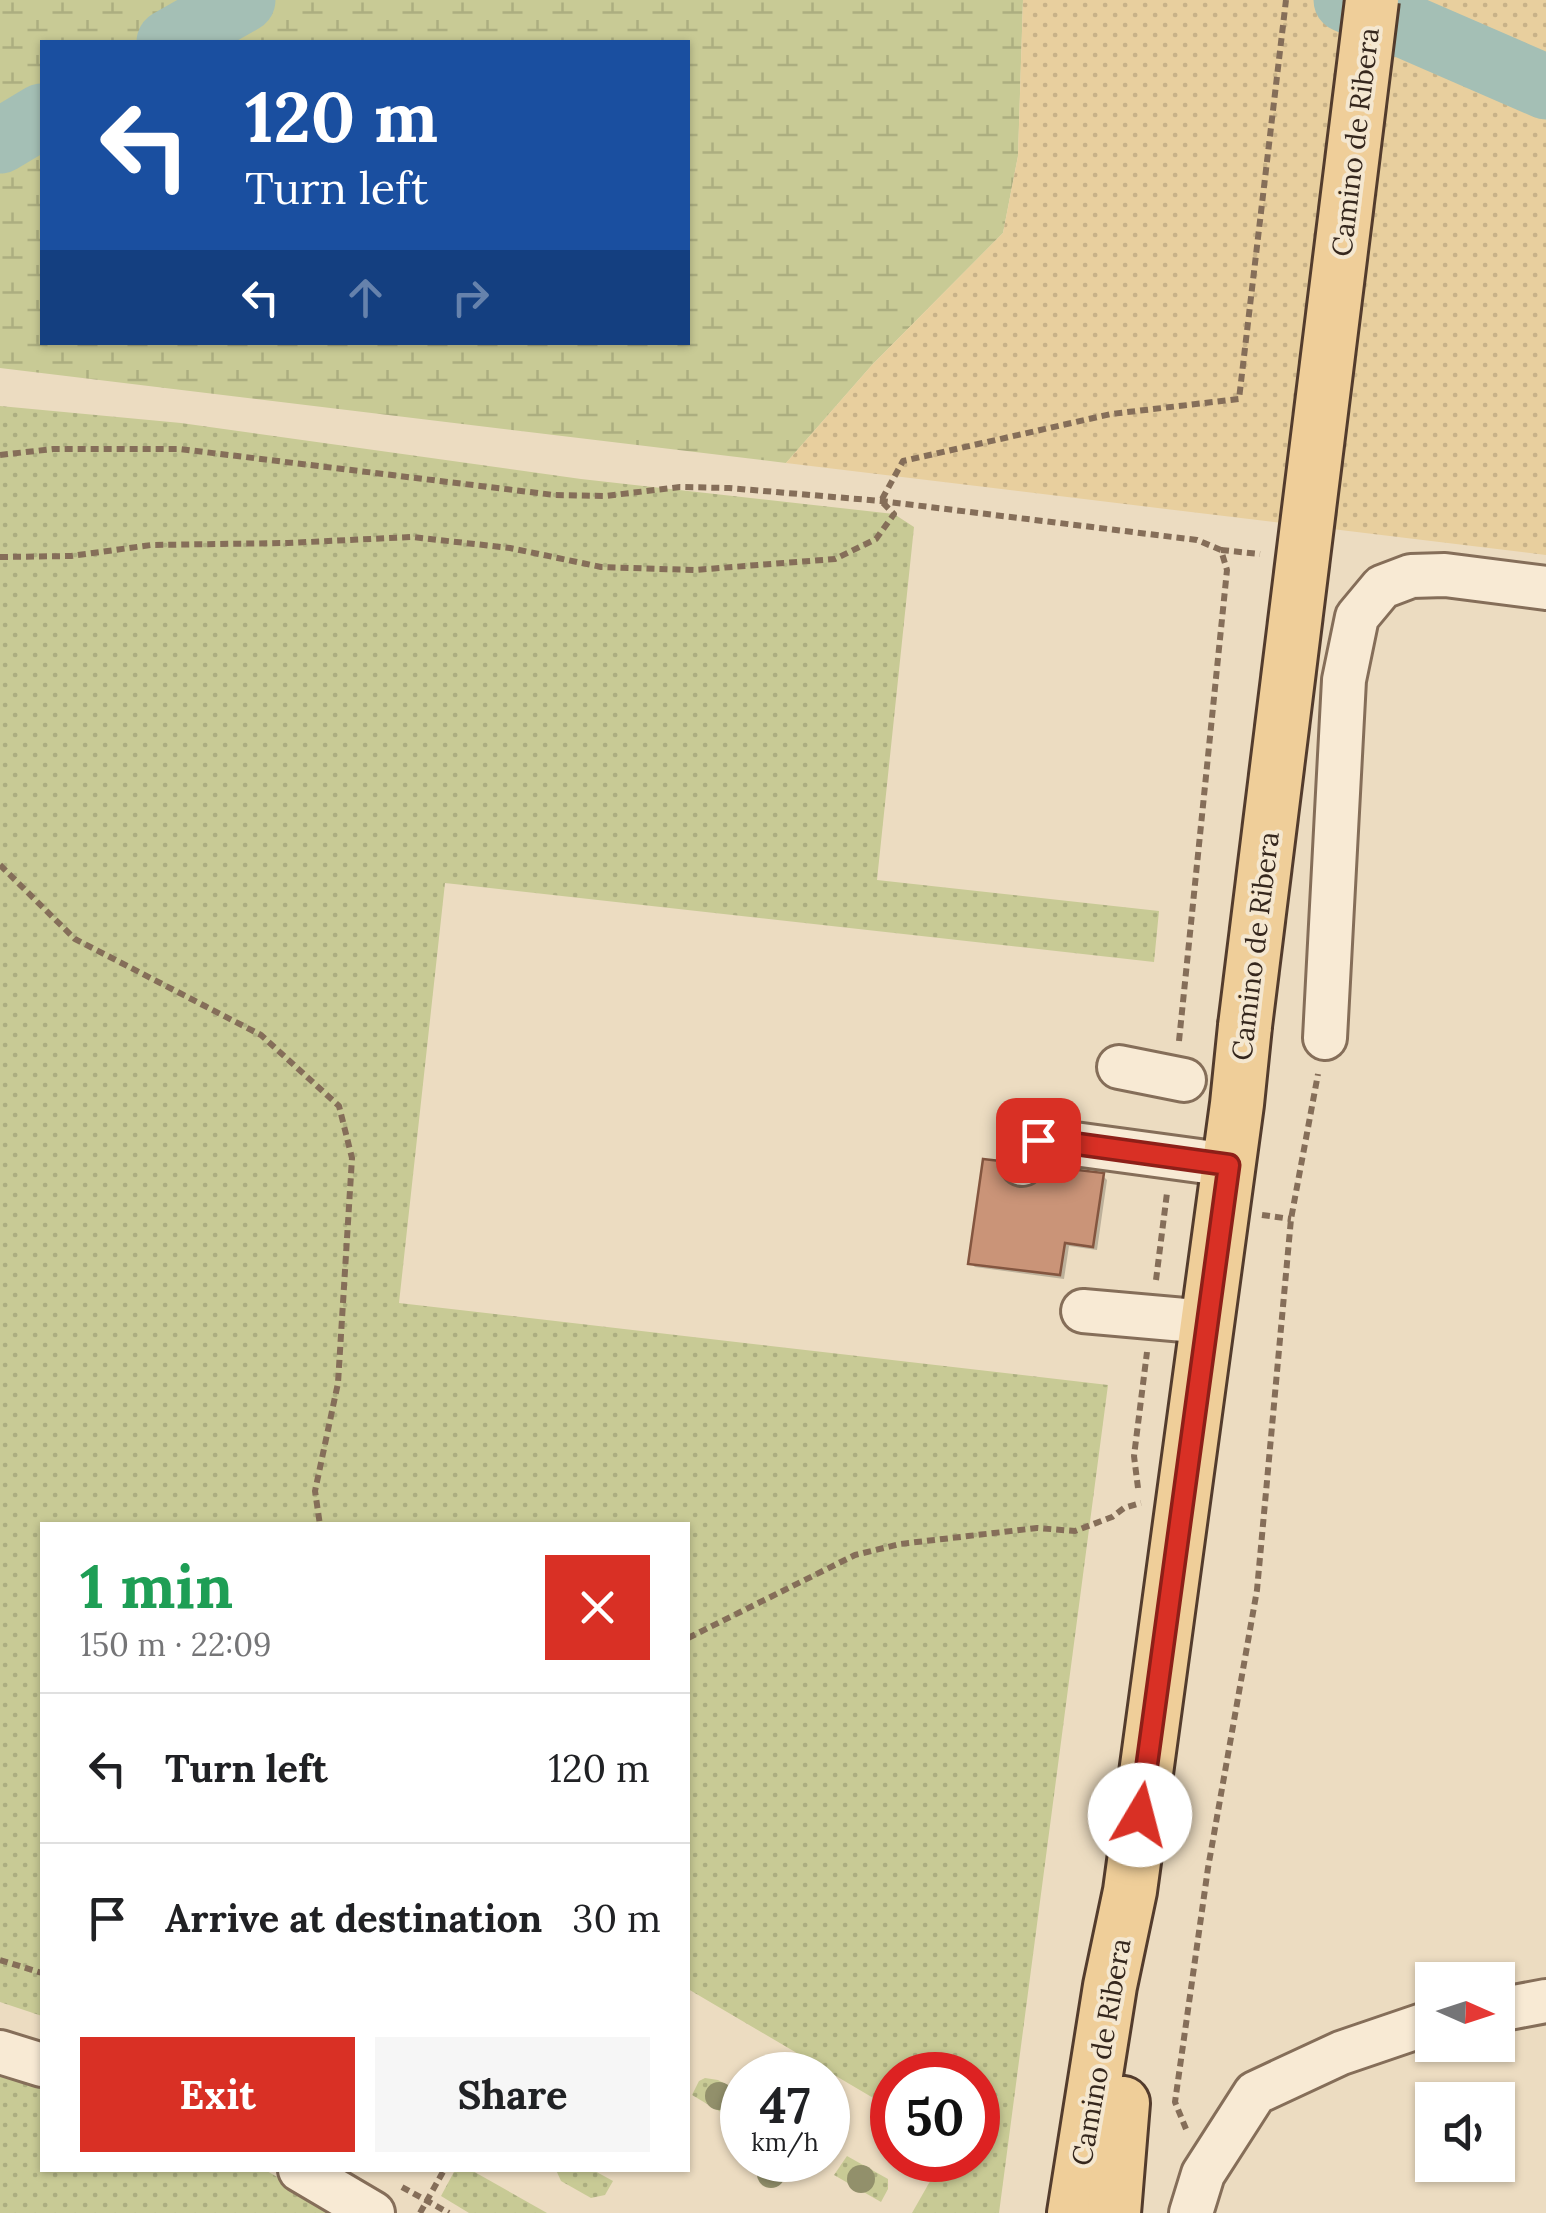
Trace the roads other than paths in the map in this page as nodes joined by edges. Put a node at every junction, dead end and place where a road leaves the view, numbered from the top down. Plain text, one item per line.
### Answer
1 (1372, 0) edge
2 (1546, 588) edge
3 (1325, 1038) road end
4 (1119, 1067) dead end
5 (1184, 1080) road end
6 (1022, 1164) dead end
7 (1229, 1165) junction
8 (1083, 1310) dead end
9 (1207, 1322) junction
10 (1130, 1892) junction
11 (1546, 2001) edge
12 (1515, 2007) edge
13 (1415, 2028) edge
14 (0, 2052) edge
15 (40, 2064) edge
16 (306, 2172) edge
17 (1197, 2193) edge
18 (381, 2196) edge
19 (1074, 2213) edge
20 (1114, 2213) edge

1 - 7 main road, Camino de Ribera, bridge
2 - 3 street
4 - 5 street
6 - 7 street
7 - 9 main road, Camino de Ribera
8 - 9 street
9 - 10 main road, Camino de Ribera
10 - 19 main road, Camino de Ribera
10 - 20 main road, Camino de Ribera
11 - 12 street
13 - 17 street
14 - 15 street
16 - 18 street

